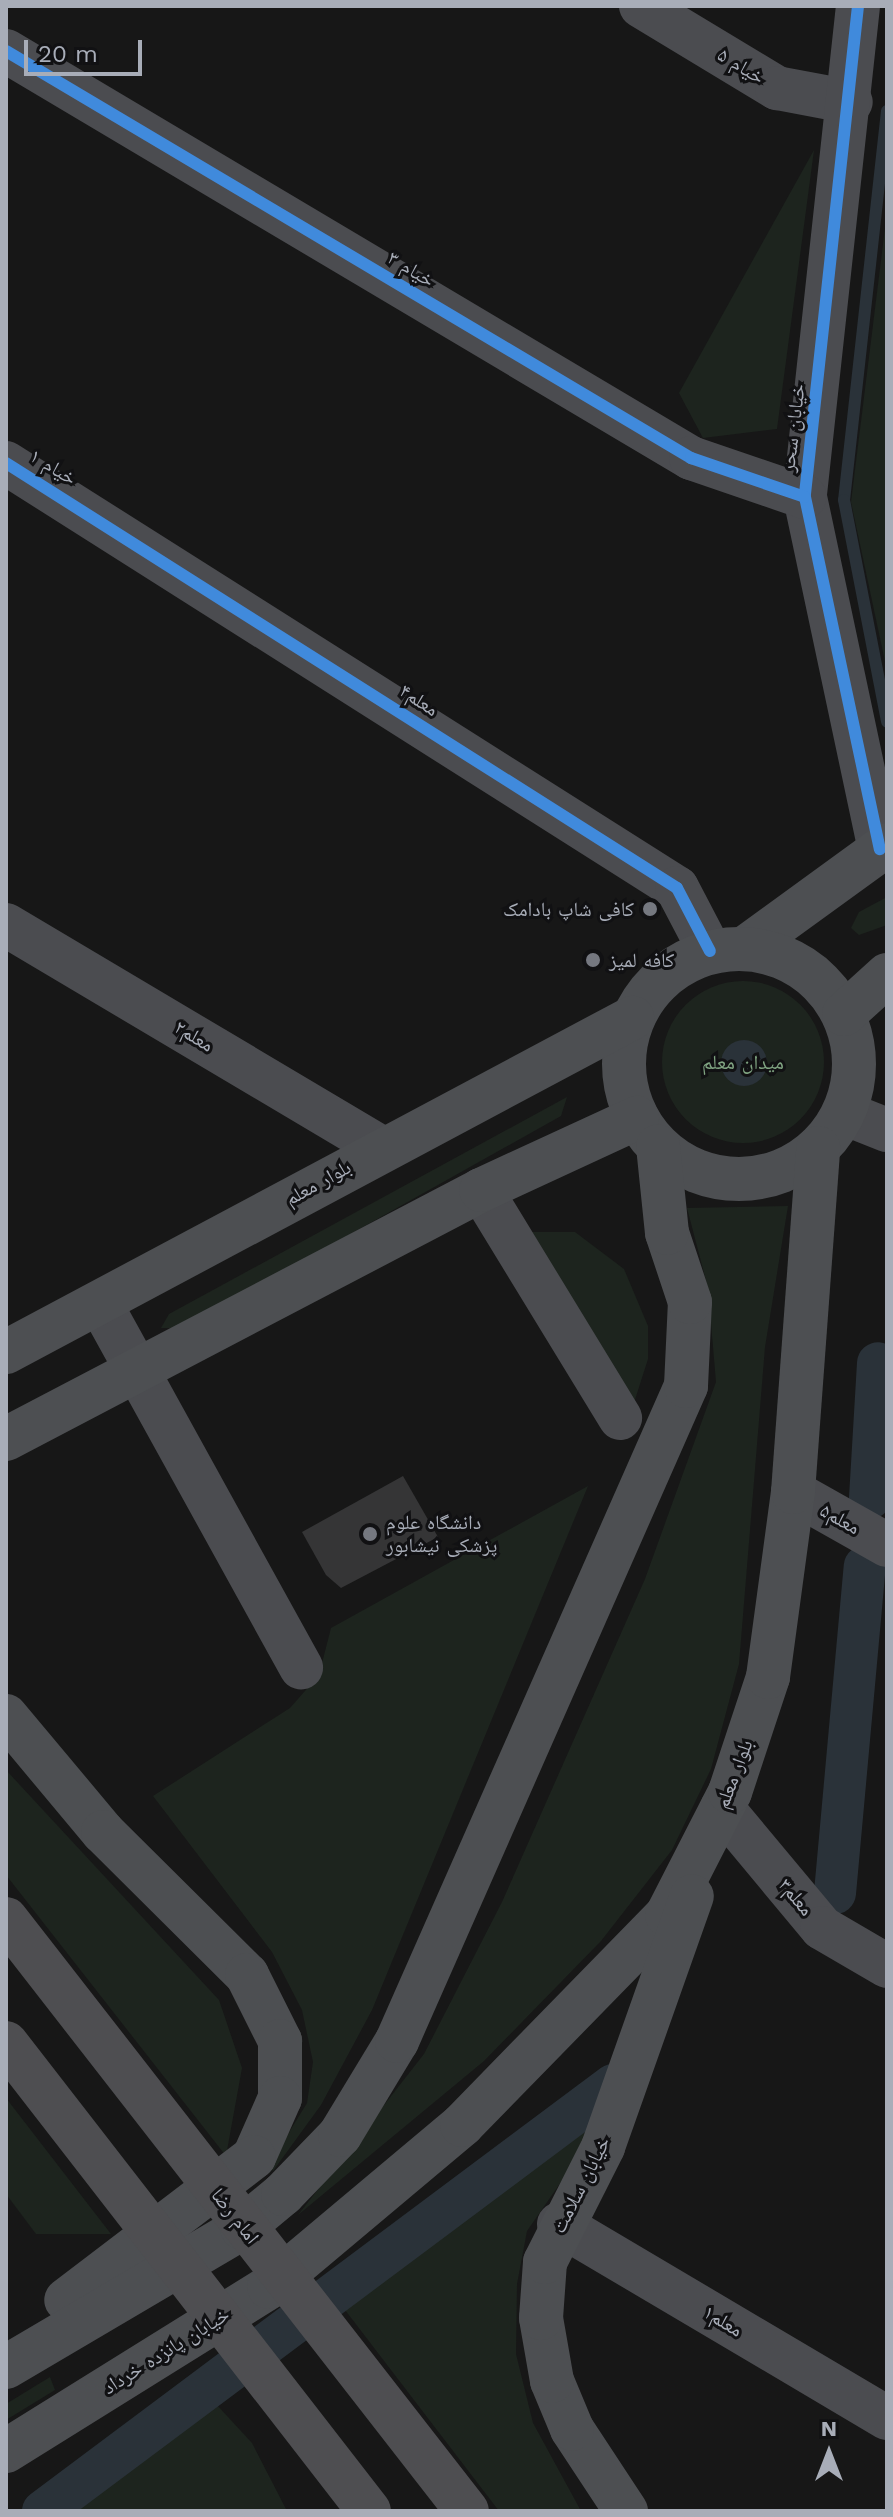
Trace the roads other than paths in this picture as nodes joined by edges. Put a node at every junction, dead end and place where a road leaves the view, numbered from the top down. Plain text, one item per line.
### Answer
1 (641, 6) edge
2 (858, 6) edge
3 (6, 51) edge
4 (851, 102) junction
5 (6, 463) edge
6 (805, 497) junction
7 (80, 507) joint
8 (883, 847) edge
9 (6, 925) edge
10 (727, 949) junction
11 (887, 975) edge
12 (844, 1014) junction
13 (632, 1018) junction
14 (844, 1113) junction
15 (887, 1130) edge
16 (647, 1132) junction
17 (382, 1148) junction
18 (818, 1148) junction
19 (481, 1190) junction
20 (101, 1305) junction
21 (6, 1352) edge
22 (135, 1370) junction
23 (620, 1418) dead end
24 (6, 1439) edge
25 (793, 1492) junction
26 (887, 1545) edge
27 (301, 1667) dead end
28 (6, 1716) edge
29 (722, 1808) junction
30 (6, 1919) edge
31 (887, 1966) edge
32 (6, 2043) edge
33 (559, 2224) junction
34 (320, 2244) joint
35 (6, 2341) edge
36 (6, 2367) edge
37 (887, 2418) edge
38 (6, 2451) edge
39 (369, 2511) edge
40 (467, 2511) edge
41 (626, 2511) edge

1 - 4 street, خیام ۵
2 - 4 street, خیابان سحر
3 - 6 street, خیام ۳
4 - 6 street, خیابان سحر
5 - 7 street, خیام ۱
6 - 8 street, خیابان سحر
7 - 10 street, معلم۴
8 - 10 main road
9 - 17 street, معلم۲
10 - 12 main road
10 - 13 main road
11 - 12 main road
12 - 14 main road
13 - 16 main road
13 - 17 main road, بلوار معلم
14 - 15 street
14 - 18 main road
16 - 18 main road
16 - 19 main road
16 - 36 main road
17 - 20 main road, بلوار معلم
18 - 25 main road, بلوار معلم
19 - 22 main road
19 - 23 street
20 - 21 main road, بلوار معلم
20 - 22 street
22 - 24 main road
22 - 27 street
25 - 26 street, معلم۵
25 - 29 main road, بلوار معلم
28 - 35 main road
29 - 31 street, معلم۳
29 - 33 main road, خیابان سلامت
29 - 34 main road, بلوار معلم
30 - 40 highway, امام رضا
32 - 39 highway
33 - 37 street, معلم۱
33 - 41 main road, خیابان سلامت
34 - 38 main road, خیابان پانزده خرداد

